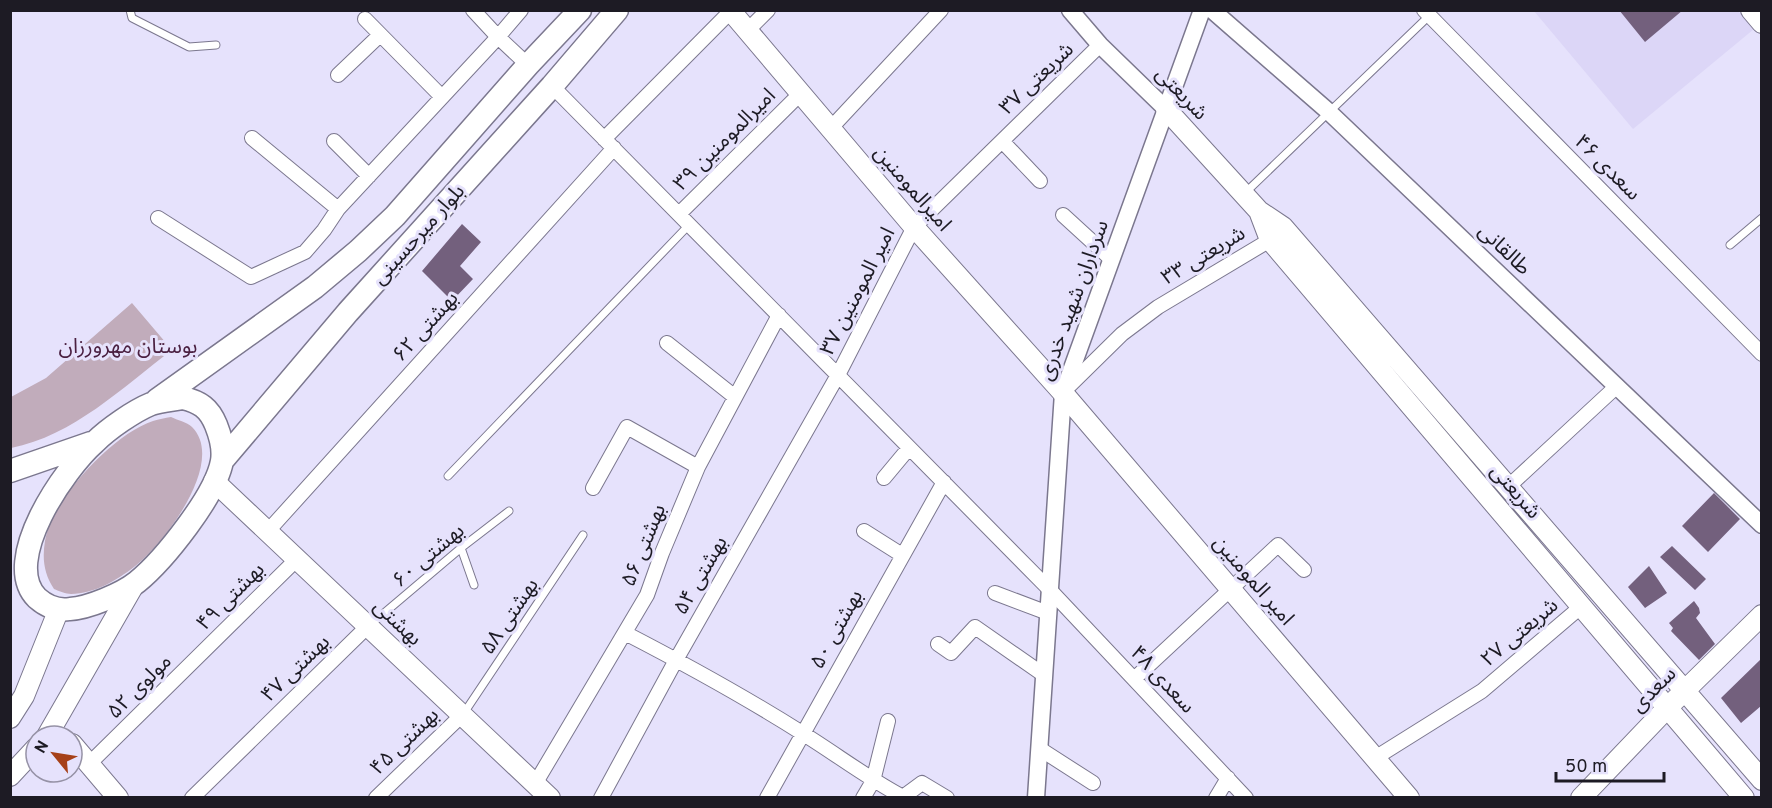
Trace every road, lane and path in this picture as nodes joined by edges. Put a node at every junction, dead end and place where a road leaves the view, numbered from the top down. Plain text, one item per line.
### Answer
1 (130, 10) edge
2 (473, 10) edge
3 (521, 10) edge
4 (580, 10) edge
5 (617, 10) edge
6 (768, 10) edge
7 (941, 10) edge
8 (1070, 10) edge
9 (1202, 10) edge
10 (1212, 10) edge
11 (1751, 10) edge
12 (730, 11) edge
13 (1429, 12) edge
14 (364, 19) dead end
15 (1761, 23) edge
16 (747, 31) junction
17 (380, 35) junction
18 (498, 38) junction
19 (216, 45) dead end
20 (1100, 45) junction
21 (528, 65) junction
22 (338, 75) dead end
23 (552, 86) junction
24 (800, 94) junction
25 (442, 97) junction
26 (1166, 109) junction
27 (1329, 112) junction
28 (830, 129) junction
29 (252, 138) dead end
30 (333, 141) dead end
31 (1002, 141) junction
32 (609, 144) junction
33 (369, 176) junction
34 (1040, 181) dead end
35 (1245, 193) junction
36 (338, 209) junction
37 (1259, 211) junction
38 (679, 214) junction
39 (1063, 214) dead end
40 (158, 218) dead end
41 (1761, 218) edge
42 (689, 225) junction
43 (914, 227) junction
44 (1270, 240) junction
45 (1730, 245) dead end
46 (1111, 259) junction
47 (778, 315) junction
48 (667, 343) dead end
49 (1761, 354) edge
50 (838, 375) junction
51 (1617, 386) junction
52 (1063, 393) junction
53 (735, 397) junction
54 (150, 405) junction
55 (95, 441) junction
56 (909, 448) junction
57 (698, 467) junction
58 (10, 471) edge
59 (218, 471) junction
60 (448, 476) dead end
61 (884, 478) dead end
62 (944, 482) junction
63 (1509, 486) junction
64 (592, 488) dead end
65 (509, 511) dead end
66 (1761, 525) edge
67 (268, 531) junction
68 (864, 531) dead end
69 (583, 535) dead end
70 (461, 548) junction
71 (902, 555) junction
72 (297, 559) junction
73 (1304, 570) dead end
74 (135, 584) junction
75 (474, 585) dead end
76 (10, 589) edge
77 (1050, 590) junction
78 (1231, 590) junction
79 (995, 593) dead end
80 (1583, 605) junction
81 (52, 607) junction
82 (1048, 613) junction
83 (1761, 615) edge
84 (368, 627) junction
85 (625, 633) junction
86 (938, 644) dead end
87 (676, 660) junction
88 (192, 663) joint
89 (1044, 675) junction
90 (1134, 679) junction
91 (1685, 690) junction
92 (1668, 707) junction
93 (462, 715) junction
94 (10, 718) edge
95 (888, 721) dead end
96 (59, 724) edge
97 (802, 733) junction
98 (1040, 749) junction
99 (84, 758) edge
100 (1375, 758) junction
101 (24, 761) edge
102 (89, 764) junction
103 (10, 776) edge
104 (1228, 778) junction
105 (1761, 780) edge
106 (873, 781) junction
107 (1093, 783) dead end
108 (542, 791) edge
109 (118, 798) edge
110 (192, 798) edge
111 (376, 798) edge
112 (601, 798) edge
113 (767, 798) edge
114 (863, 798) edge
115 (946, 798) edge
116 (1036, 798) edge
117 (1216, 798) edge
118 (1246, 798) edge
119 (1409, 798) edge
120 (1581, 798) edge
121 (1744, 798) edge

1 - 19 lane
2 - 18 street
3 - 18 street
4 - 21 main road, بلوار میرحسینی
5 - 23 main road, بلوار میرحسینی
6 - 16 street
7 - 28 street
8 - 20 street, شریعتی
9 - 26 street, سرداران شهید خدری
10 - 27 street, طالقانی
11 - 15 main road
12 - 16 main road, امیرالمومنین
12 - 32 street, بهشتی ۶۲
13 - 27 lane
13 - 49 street, سعدی ۴۶
14 - 17 street
16 - 24 main road, امیرالمومنین
17 - 22 street
17 - 25 street
18 - 21 street
18 - 25 street
20 - 26 street, شریعتی
20 - 31 street, شریعتی ۳۷
21 - 54 main road, بلوار میرحسینی
23 - 32 street, سعدی ۴۸
23 - 59 main road, بلوار میرحسینی
24 - 28 main road, امیرالمومنین
24 - 38 street, امیرالمومنین ۳۹
25 - 33 street
26 - 35 main road, شریعتی
26 - 46 street, سرداران شهید خدری
27 - 35 lane
27 - 51 street, طالقانی
28 - 43 main road, امیرالمومنین
29 - 36 street
30 - 33 street
31 - 34 street
31 - 43 street, شریعتی ۳۷
32 - 38 street, سعدی ۴۸
32 - 67 street, بهشتی ۶۲
33 - 36 street
35 - 37 main road, شریعتی
36 - 40 street
37 - 44 main road, شریعتی
37 - 63 main road, شریعتی
38 - 42 street, سعدی ۴۸
39 - 46 street
41 - 45 lane
42 - 47 street, سعدی ۴۸
42 - 60 lane
43 - 50 street, امیر المومنین ۳۷
43 - 52 main road, امیرالمومنین
44 - 52 street, شریعتی ۳۳
44 - 80 main road, شریعتی
46 - 52 street, سرداران شهید خدری
47 - 50 street, سعدی ۴۸
47 - 53 street, بهشتی ۵۶
48 - 53 street
50 - 56 street, سعدی ۴۸
50 - 87 street, بهشتی ۵۴
51 - 63 street
51 - 66 street, طالقانی
52 - 77 street, سرداران شهید خدری
52 - 78 main road, امیر المومنین
53 - 57 street, بهشتی ۵۶
54 - 55 main road, بلوار میرحسینی
54 - 59 main road
55 - 58 main road
55 - 81 main road
56 - 61 street
56 - 62 street, سعدی ۴۸
57 - 64 street
57 - 85 street, بهشتی ۵۶
59 - 67 main road, بهشتی
59 - 74 main road, بلوار میرحسینی
62 - 71 street, بهشتی ۵۰
62 - 77 street, سعدی ۴۸
63 - 91 main road, شریعتی
65 - 70 lane, بهشتی ۶۰
67 - 72 main road, بهشتی
68 - 71 street
69 - 93 lane, بهشتی ۵۸
70 - 75 lane
70 - 84 lane, بهشتی ۶۰
71 - 97 street, بهشتی ۵۰
72 - 84 main road, بهشتی
72 - 88 street, بهشتی ۴۹
73 - 78 street
74 - 81 main road
74 - 96 main road
76 - 81 main road
77 - 82 street, سرداران شهید خدری
77 - 90 street, سعدی ۴۸
78 - 90 street
78 - 100 main road, امیر المومنین
79 - 82 street
80 - 92 main road, شریعتی
80 - 100 street, شریعتی ۲۷
81 - 94 main road
82 - 89 street, سرداران شهید خدری
83 - 91 main road, سعدی
84 - 93 main road, بهشتی
84 - 110 street, بهشتی ۴۷
85 - 87 street
85 - 108 street, بهشتی ۵۶
86 - 89 street
87 - 97 street
87 - 112 street, بهشتی ۵۴
88 - 102 street, مولوی ۵۲
89 - 98 street, سرداران شهید خدری
90 - 104 street, سعدی ۴۸
91 - 92 main road, سعدی
91 - 105 main road, شریعتی
92 - 120 main road, سعدی
92 - 121 main road, شریعتی
93 - 108 main road, بهشتی
93 - 111 street, بهشتی ۴۵
95 - 106 street
97 - 106 street
97 - 113 street, بهشتی ۵۰
98 - 107 street
98 - 116 street, سرداران شهید خدری
99 - 102 main road
100 - 119 main road, امیر المومنین
101 - 103 main road
102 - 109 main road
104 - 117 street
104 - 118 street, سعدی ۴۸
106 - 114 street
106 - 115 street

